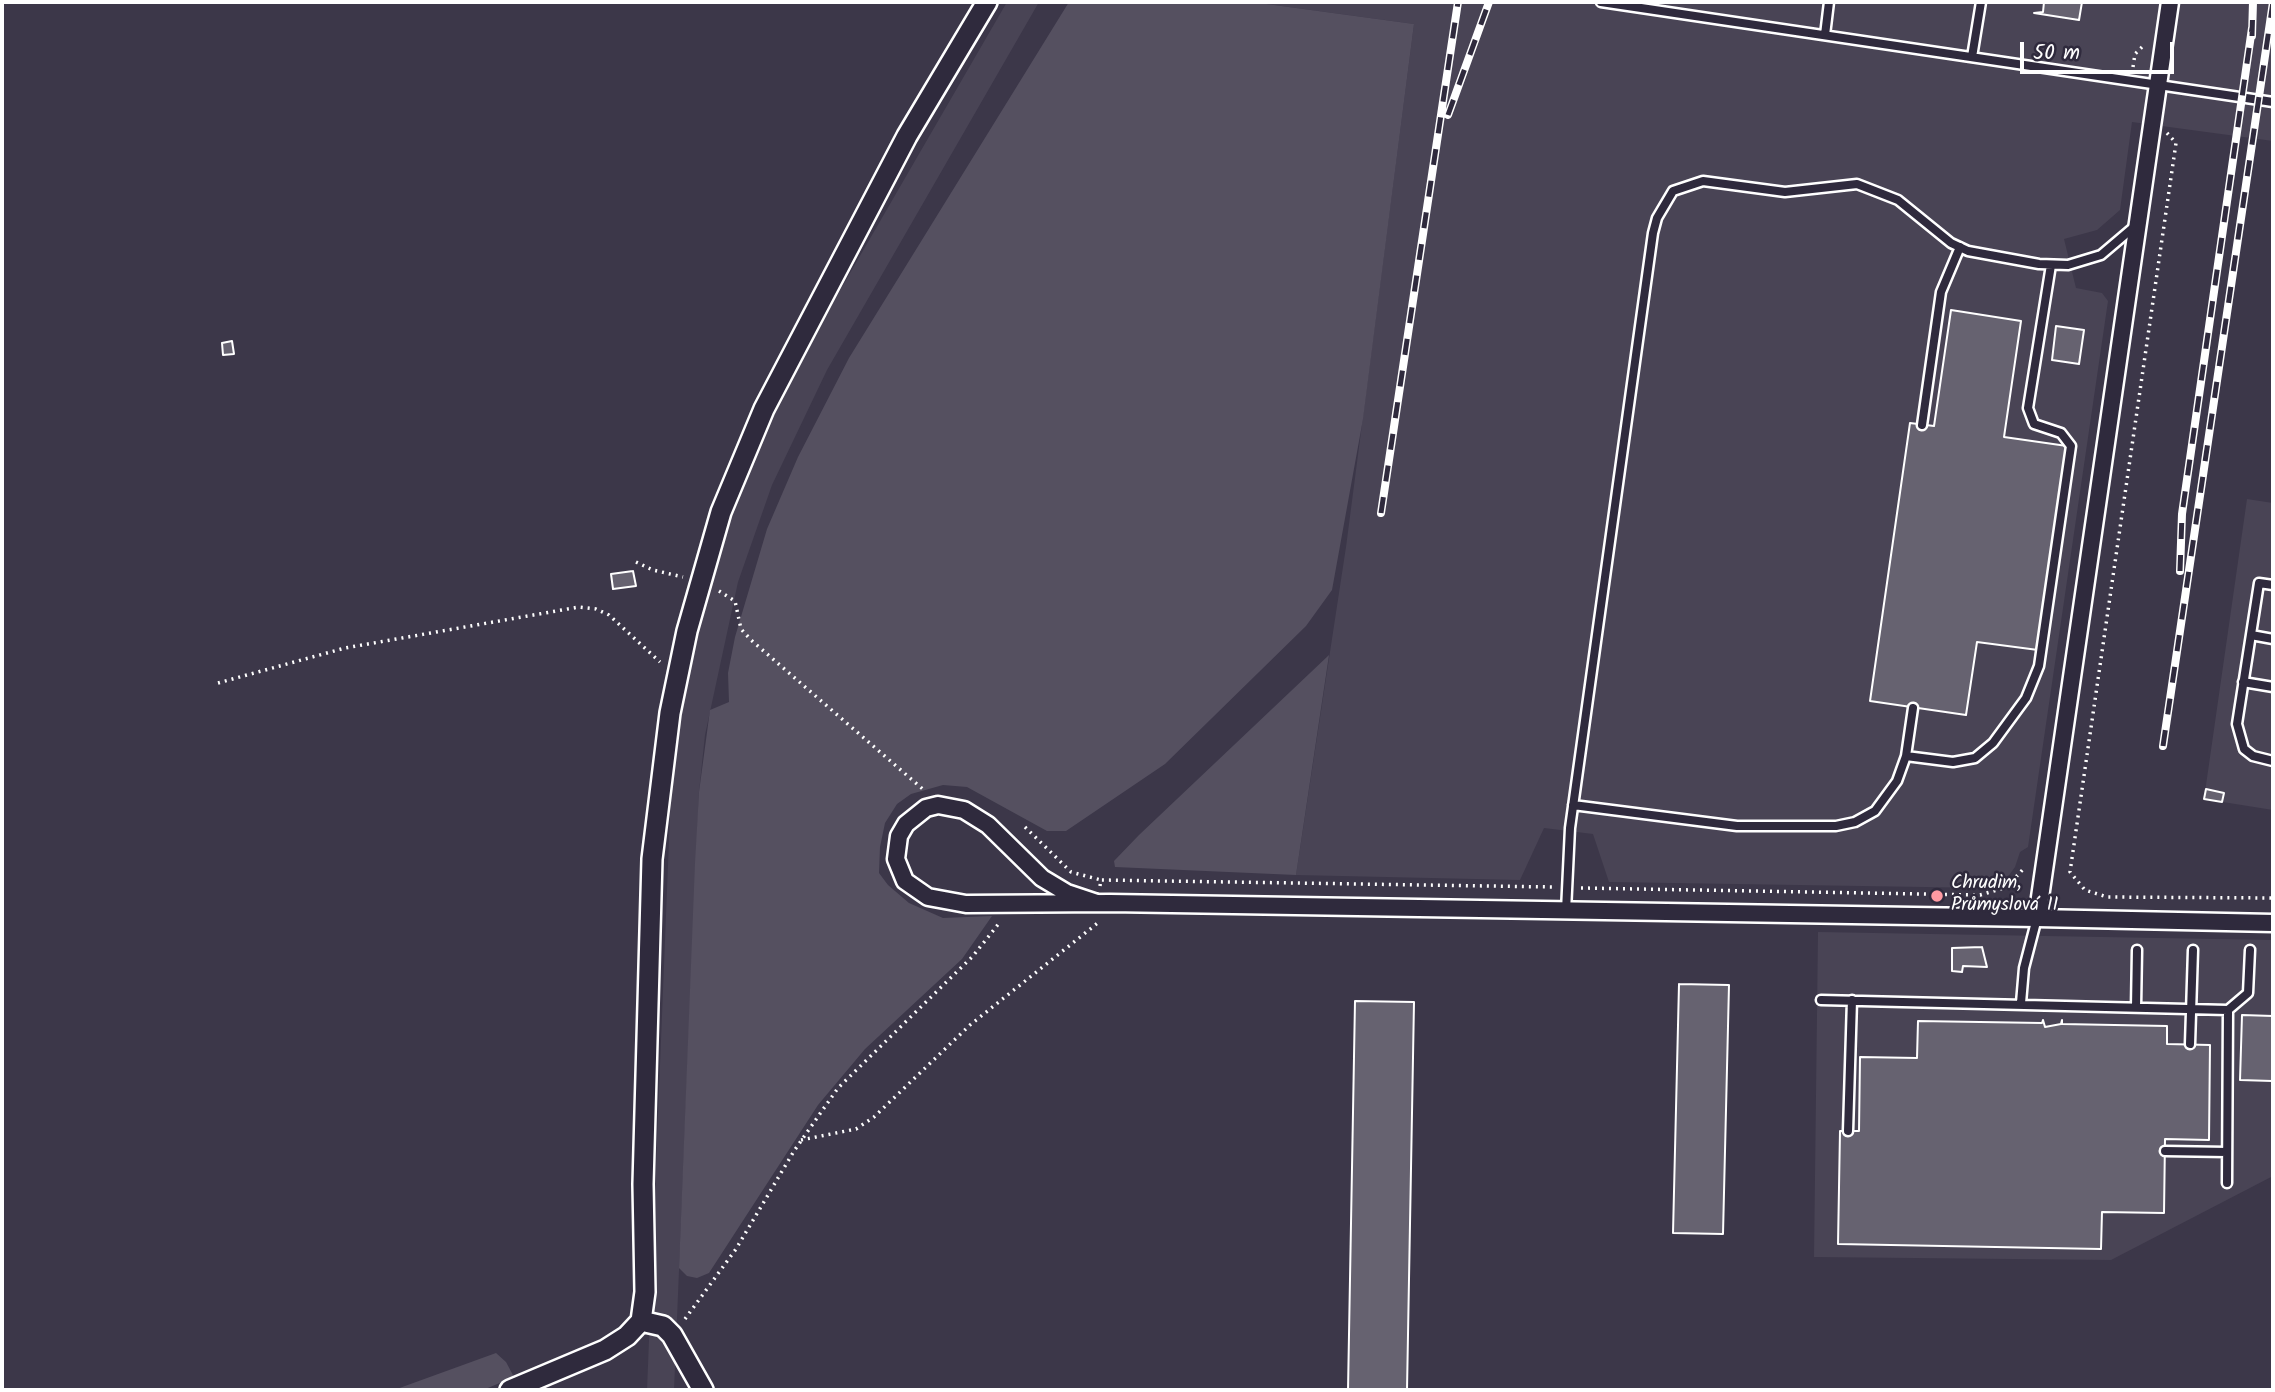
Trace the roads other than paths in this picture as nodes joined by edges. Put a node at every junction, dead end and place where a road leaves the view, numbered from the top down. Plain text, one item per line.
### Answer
1 (987, 2) edge
2 (1601, 2) edge
3 (1829, 2) edge
4 (1981, 2) edge
5 (2170, 2) edge
6 (1615, 3) edge
7 (1666, 6) edge
8 (1825, 35) junction
9 (1972, 57) junction
10 (2158, 85) junction
11 (2273, 102) edge
12 (2138, 221) junction
13 (1960, 247) junction
14 (2051, 265) junction
15 (1922, 425) dead end
16 (2273, 585) edge
17 (2251, 635) junction
18 (2273, 639) edge
19 (2244, 682) junction
20 (2273, 687) edge
21 (1913, 708) dead end
22 (1906, 756) junction
23 (2273, 761) edge
24 (1573, 805) junction
25 (1104, 903) junction
26 (1566, 911) junction
27 (2037, 918) junction
28 (2273, 923) edge
29 (2137, 950) dead end
30 (2193, 950) dead end
31 (2250, 950) dead end
32 (1821, 1000) dead end
33 (1852, 1000) junction
34 (2021, 1003) junction
35 (2136, 1007) junction
36 (2191, 1009) junction
37 (2228, 1010) junction
38 (2190, 1044) dead end
39 (1847, 1131) dead end
40 (2165, 1151) dead end
41 (2227, 1152) junction
42 (2227, 1183) dead end
43 (641, 1321) junction
44 (510, 1390) edge
45 (703, 1390) edge

1 - 43 street
2 - 6 lane
3 - 8 lane
4 - 9 lane
5 - 10 street
6 - 7 lane
7 - 8 lane
8 - 9 lane
9 - 10 lane
10 - 11 lane
10 - 12 street
12 - 14 lane
12 - 27 street
13 - 14 lane
13 - 15 lane
13 - 24 lane
14 - 22 lane
16 - 17 lane
17 - 18 lane
17 - 19 lane
19 - 20 lane
19 - 23 lane
21 - 22 lane
22 - 24 lane
24 - 26 lane
25 - 25 street
25 - 26 street
26 - 27 street
27 - 28 street
27 - 34 lane
29 - 35 lane
30 - 36 lane
31 - 37 lane
32 - 33 lane
33 - 34 lane
33 - 39 lane
34 - 35 lane
35 - 36 lane
36 - 37 lane
36 - 38 lane
37 - 41 lane
40 - 41 lane
41 - 42 lane
43 - 44 street
43 - 45 street

